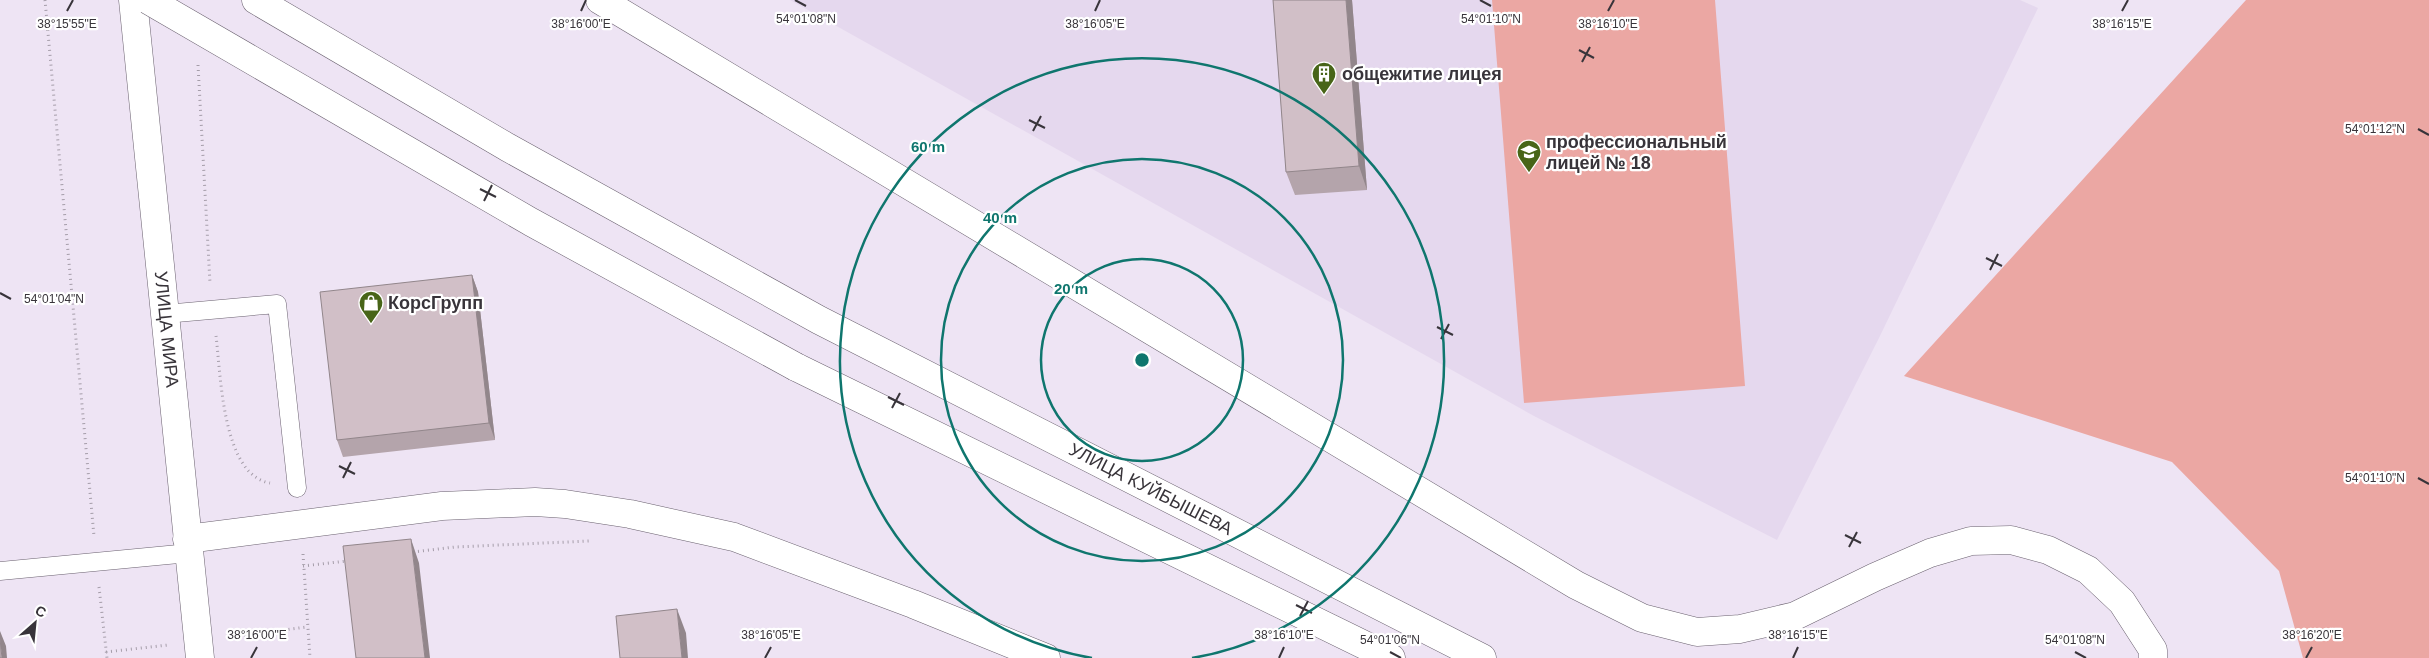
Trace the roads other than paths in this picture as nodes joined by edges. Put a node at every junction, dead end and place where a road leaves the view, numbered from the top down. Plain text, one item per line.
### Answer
1 (133, 0) edge
2 (148, 0) edge
3 (256, 0) edge
4 (600, 0) edge
5 (164, 314) junction
6 (297, 488) road end
7 (188, 546) junction
8 (0, 571) edge
9 (2153, 654) edge
10 (200, 658) edge
11 (1046, 658) edge
12 (1391, 658) edge
13 (1482, 658) edge

1 - 5 main road, УЛИЦА МИРА
2 - 12 main road, bridge
3 - 13 main road, УЛИЦА КУЙБЫШЕВА
4 - 9 main road
5 - 6 lane
5 - 7 main road, УЛИЦА МИРА
7 - 8 lane
7 - 10 main road, УЛИЦА МИРА
7 - 11 main road

